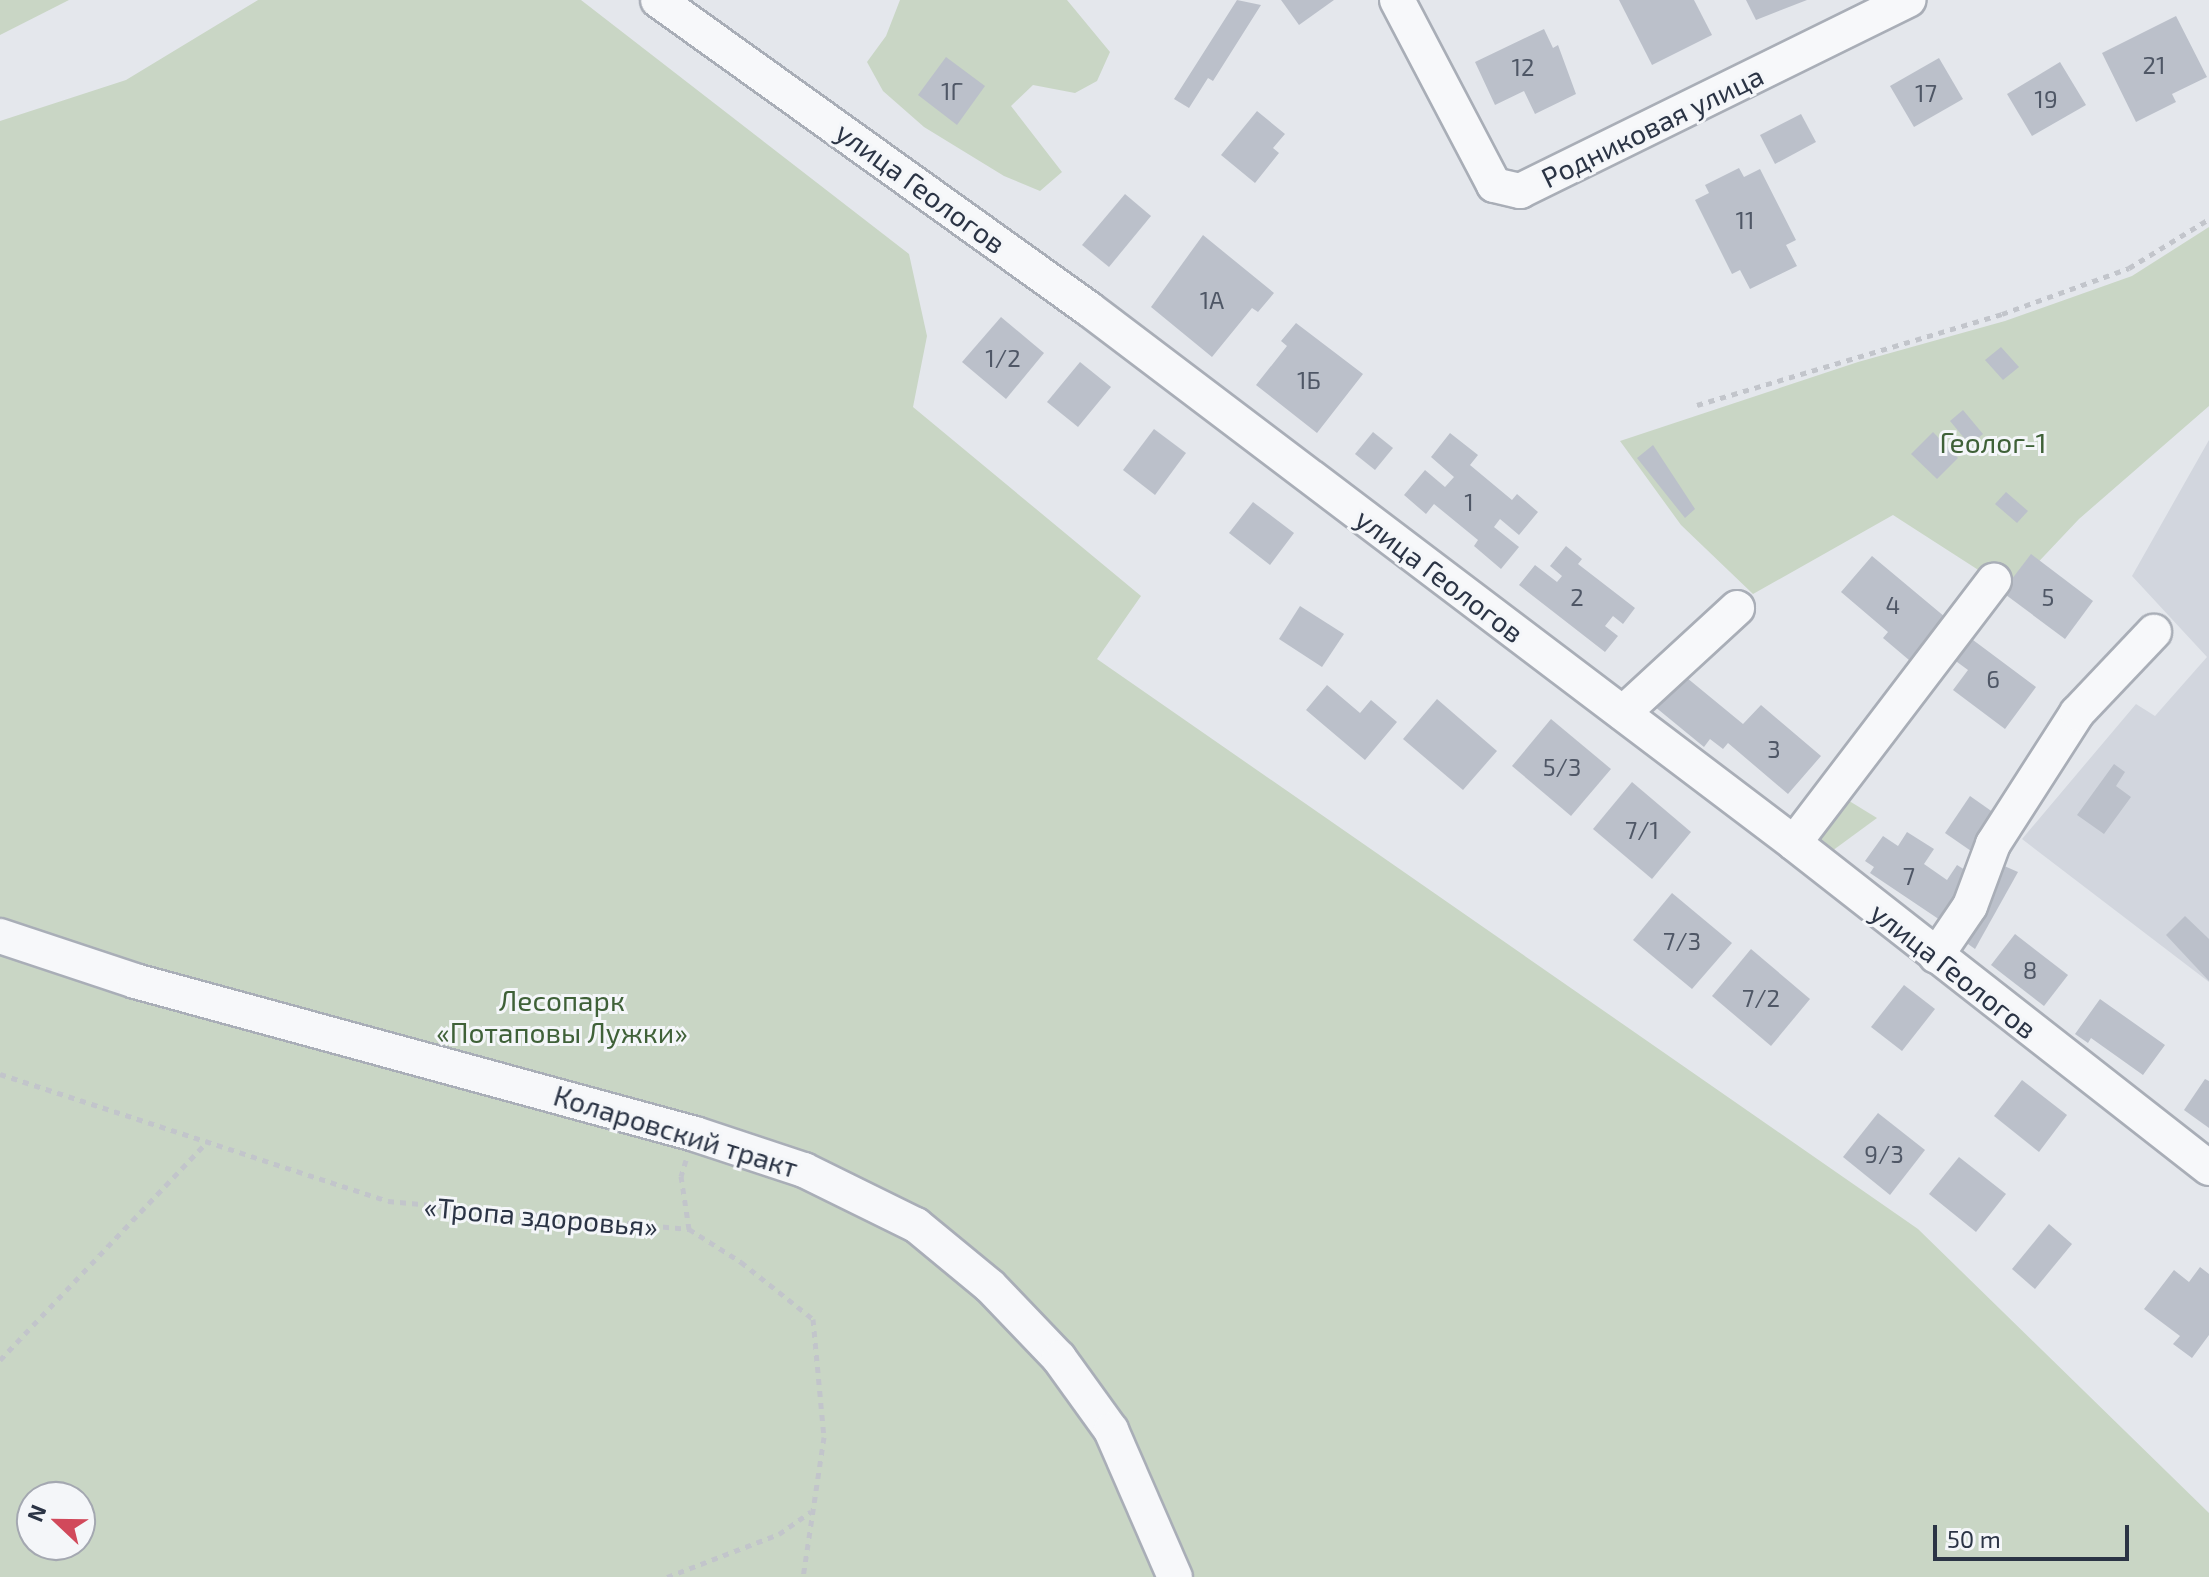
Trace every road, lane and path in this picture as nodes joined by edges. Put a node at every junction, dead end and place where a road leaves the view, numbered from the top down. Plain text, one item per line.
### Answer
1 (658, 0) edge
2 (1397, 0) edge
3 (1909, 0) edge
4 (2209, 219) edge
5 (1697, 405) dead end
6 (1994, 580) dead end
7 (1737, 608) dead end
8 (2154, 632) dead end
9 (1623, 713) junction
10 (1794, 843) junction
11 (0, 936) edge
12 (1936, 956) junction
13 (0, 1074) edge
14 (695, 1134) junction
15 (209, 1140) junction
16 (2209, 1168) edge
17 (689, 1229) junction
18 (0, 1360) edge
19 (812, 1512) junction
20 (667, 1577) edge
21 (803, 1577) edge
22 (1175, 1577) edge

1 - 9 street, улица Геологов
2 - 3 street, Родниковая улица
4 - 5 path
6 - 10 street
7 - 9 street
8 - 12 street
9 - 10 street, улица Геологов
10 - 12 street, улица Геологов
11 - 14 street, Коларовский тракт
12 - 16 street, улица Геологов
13 - 15 path, «Тропа здоровья»
14 - 17 path
14 - 22 street, Коларовский тракт
15 - 17 path, «Тропа здоровья»
15 - 18 path
17 - 19 path, «Тропа здоровья»
19 - 20 path
19 - 21 path, «Тропа здоровья»

